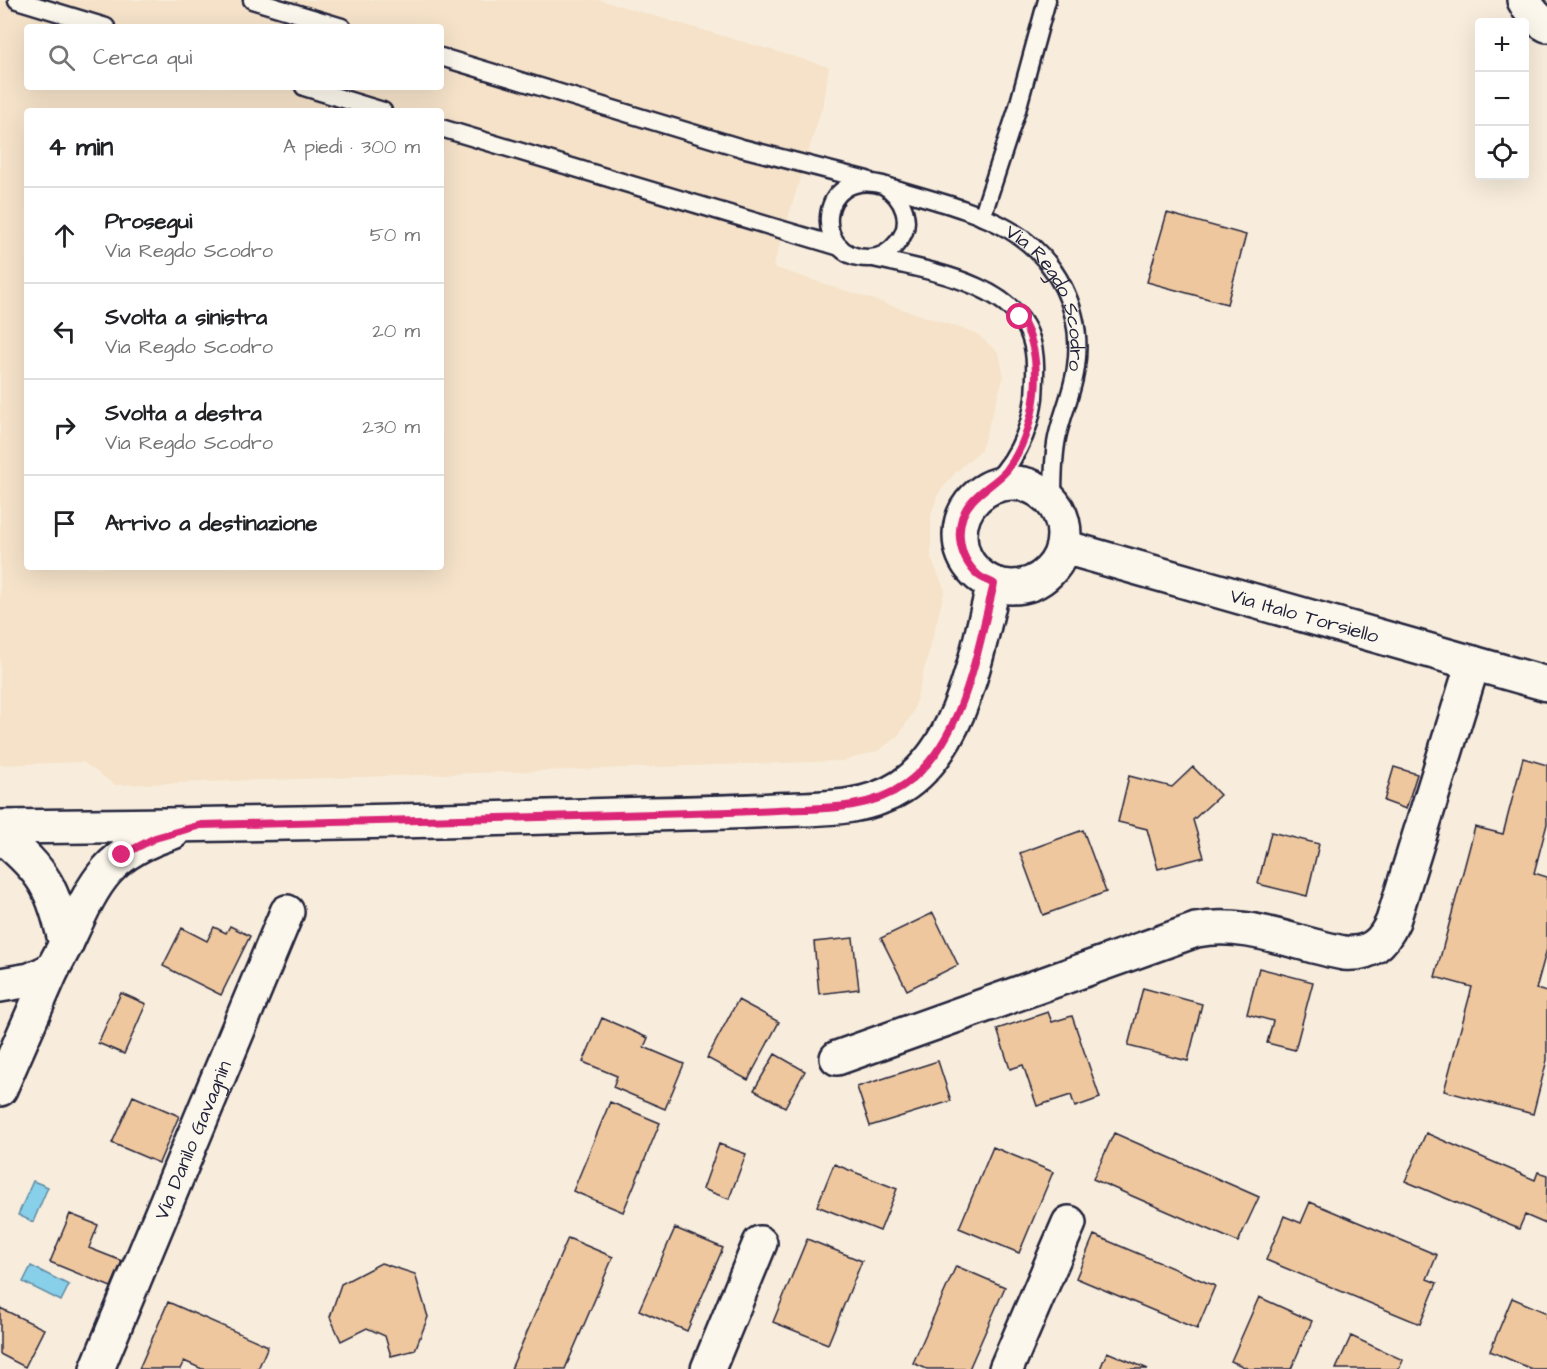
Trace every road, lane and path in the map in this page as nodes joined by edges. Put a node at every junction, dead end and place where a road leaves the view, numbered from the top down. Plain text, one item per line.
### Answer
1 (17, 0) edge
2 (252, 0) edge
3 (1047, 0) edge
4 (1524, 0) edge
5 (96, 24) edge
6 (332, 24) edge
7 (1547, 25) edge
8 (444, 58) edge
9 (314, 90) edge
10 (373, 108) edge
11 (444, 129) edge
12 (878, 183) junction
13 (982, 217) junction
14 (840, 248) junction
15 (874, 258) junction
16 (986, 489) junction
17 (1053, 501) junction
18 (1064, 547) junction
19 (994, 584) junction
20 (1473, 663) junction
21 (1547, 684) edge
22 (201, 825) junction
23 (0, 827) edge
24 (0, 835) edge
25 (287, 912) dead end
26 (59, 957) junction
27 (0, 985) edge
28 (837, 1058) dead end
29 (0, 1089) edge
30 (1069, 1224) dead end
31 (760, 1243) dead end
32 (97, 1369) edge
33 (708, 1369) edge
34 (1006, 1369) edge

1 - 5 lane
2 - 6 lane
3 - 13 lane
4 - 7 street
8 - 12 lane, Via Regdo Scodro
9 - 10 lane
11 - 14 lane, Via Regdo Scodro
12 - 13 lane, Via Regdo Scodro
12 - 14 lane
12 - 15 lane
13 - 17 lane, Via Regdo Scodro
14 - 15 lane, Via Regdo Scodro
15 - 16 lane, Via Regdo Scodro
16 - 17 street
16 - 19 street, Via Regdo Scodro
17 - 18 street, Via Regdo Scodro
18 - 19 street
18 - 20 street, Via Italo Torsiello
19 - 22 street
20 - 21 street, Via Italo Torsiello
20 - 28 street
22 - 23 street
22 - 26 street
24 - 26 street
25 - 32 street, Via Danilo Gavagnin
26 - 27 street
26 - 29 street
30 - 34 street
31 - 33 street

